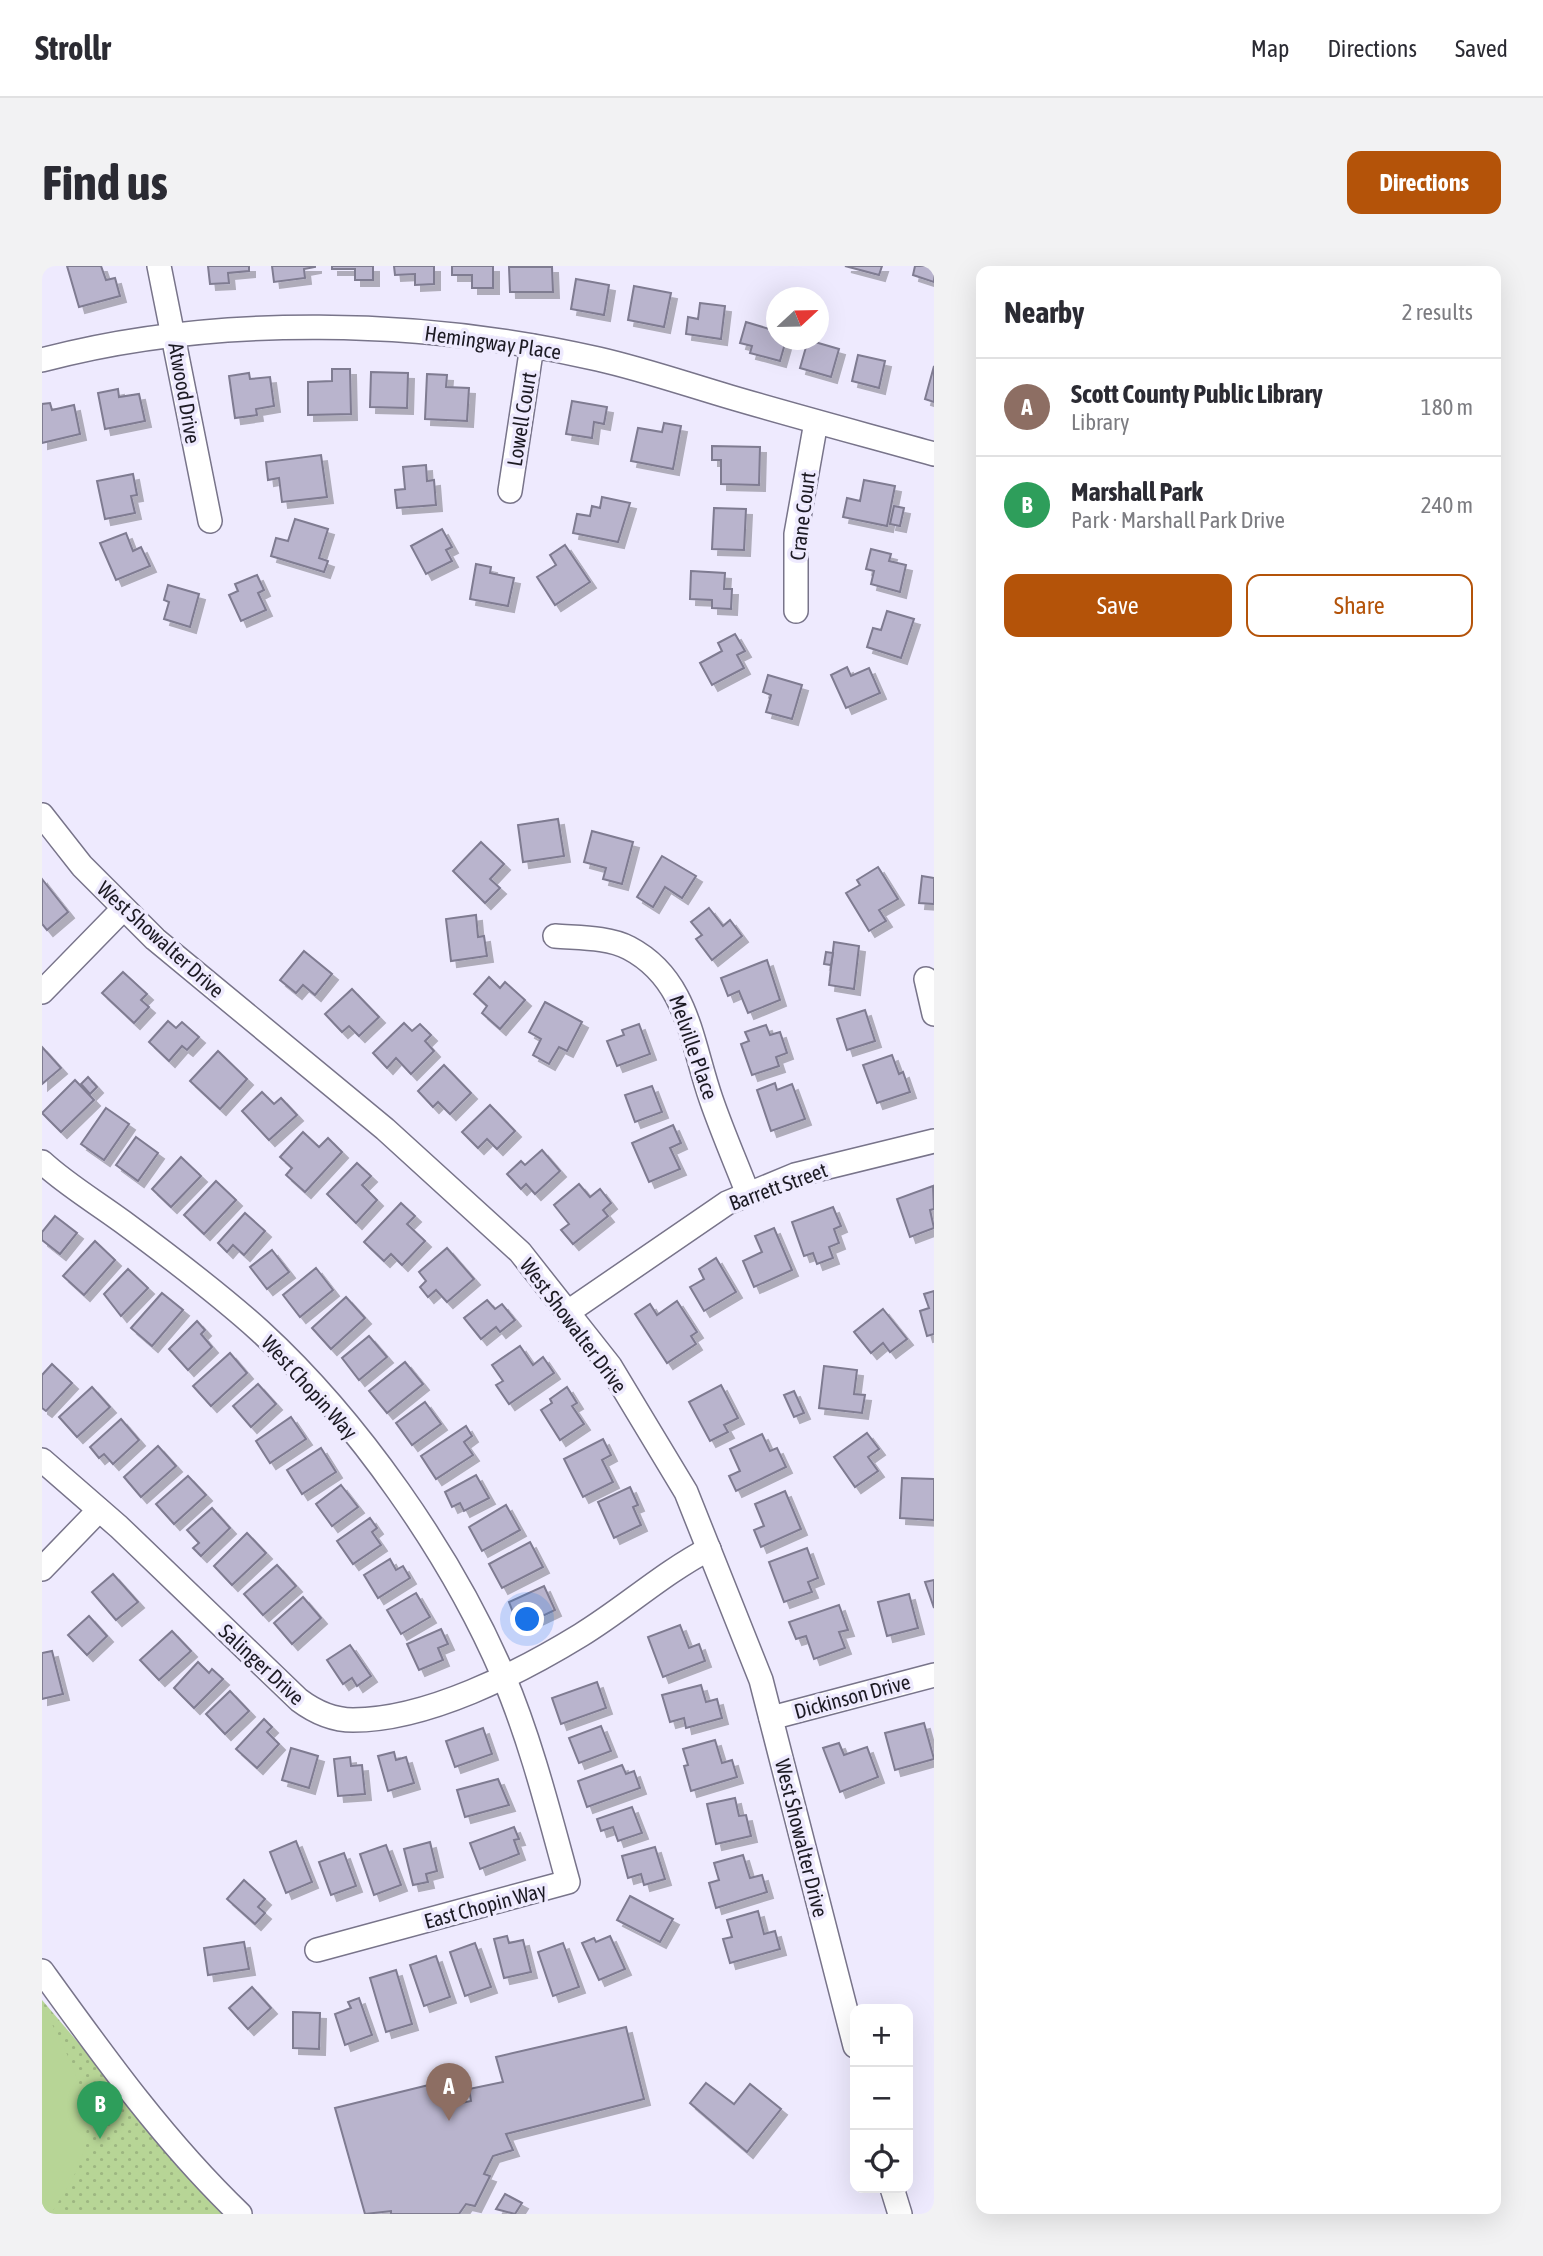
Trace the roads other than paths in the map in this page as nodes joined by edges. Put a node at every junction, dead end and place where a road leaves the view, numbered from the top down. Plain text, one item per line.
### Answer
1 (159, 266) edge
2 (176, 338) junction
3 (532, 346) junction
4 (42, 360) edge
5 (816, 422) junction
6 (934, 454) edge
7 (510, 491) dead end
8 (209, 521) dead end
9 (796, 611) dead end
10 (42, 816) edge
11 (123, 908) junction
12 (555, 936) dead end
13 (926, 979) dead end
14 (42, 992) edge
15 (934, 1014) edge
16 (934, 1141) edge
17 (42, 1162) edge
18 (748, 1194) junction
19 (568, 1312) junction
20 (42, 1460) edge
21 (99, 1510) junction
22 (709, 1549) junction
23 (42, 1569) edge
24 (934, 1675) edge
25 (504, 1677) junction
26 (771, 1718) junction
27 (317, 1951) dead end
28 (42, 1971) edge
29 (850, 2026) edge
30 (894, 2193) edge
31 (240, 2214) edge
32 (900, 2214) edge

1 - 2 street, Atwood Drive
2 - 3 street, Hemingway Place
2 - 4 street, Hemingway Place
2 - 8 street, Atwood Drive
3 - 5 street, Hemingway Place
3 - 7 street, Lowell Court
5 - 6 street, Hemingway Place
5 - 9 street, Crane Court
10 - 11 street, West Showalter Drive
11 - 14 street
11 - 19 street, West Showalter Drive
12 - 18 street, Melville Place
13 - 15 street
16 - 18 street, Barrett Street
17 - 25 street, West Chopin Way
18 - 19 street, Barrett Street
19 - 22 street, West Showalter Drive
20 - 21 street, Salinger Drive
21 - 23 street
21 - 25 street, Salinger Drive
22 - 25 street, Salinger Drive
22 - 26 street, West Showalter Drive
24 - 26 street, Dickinson Drive
25 - 27 street, East Chopin Way
26 - 29 street, West Showalter Drive
28 - 31 street
30 - 32 street

